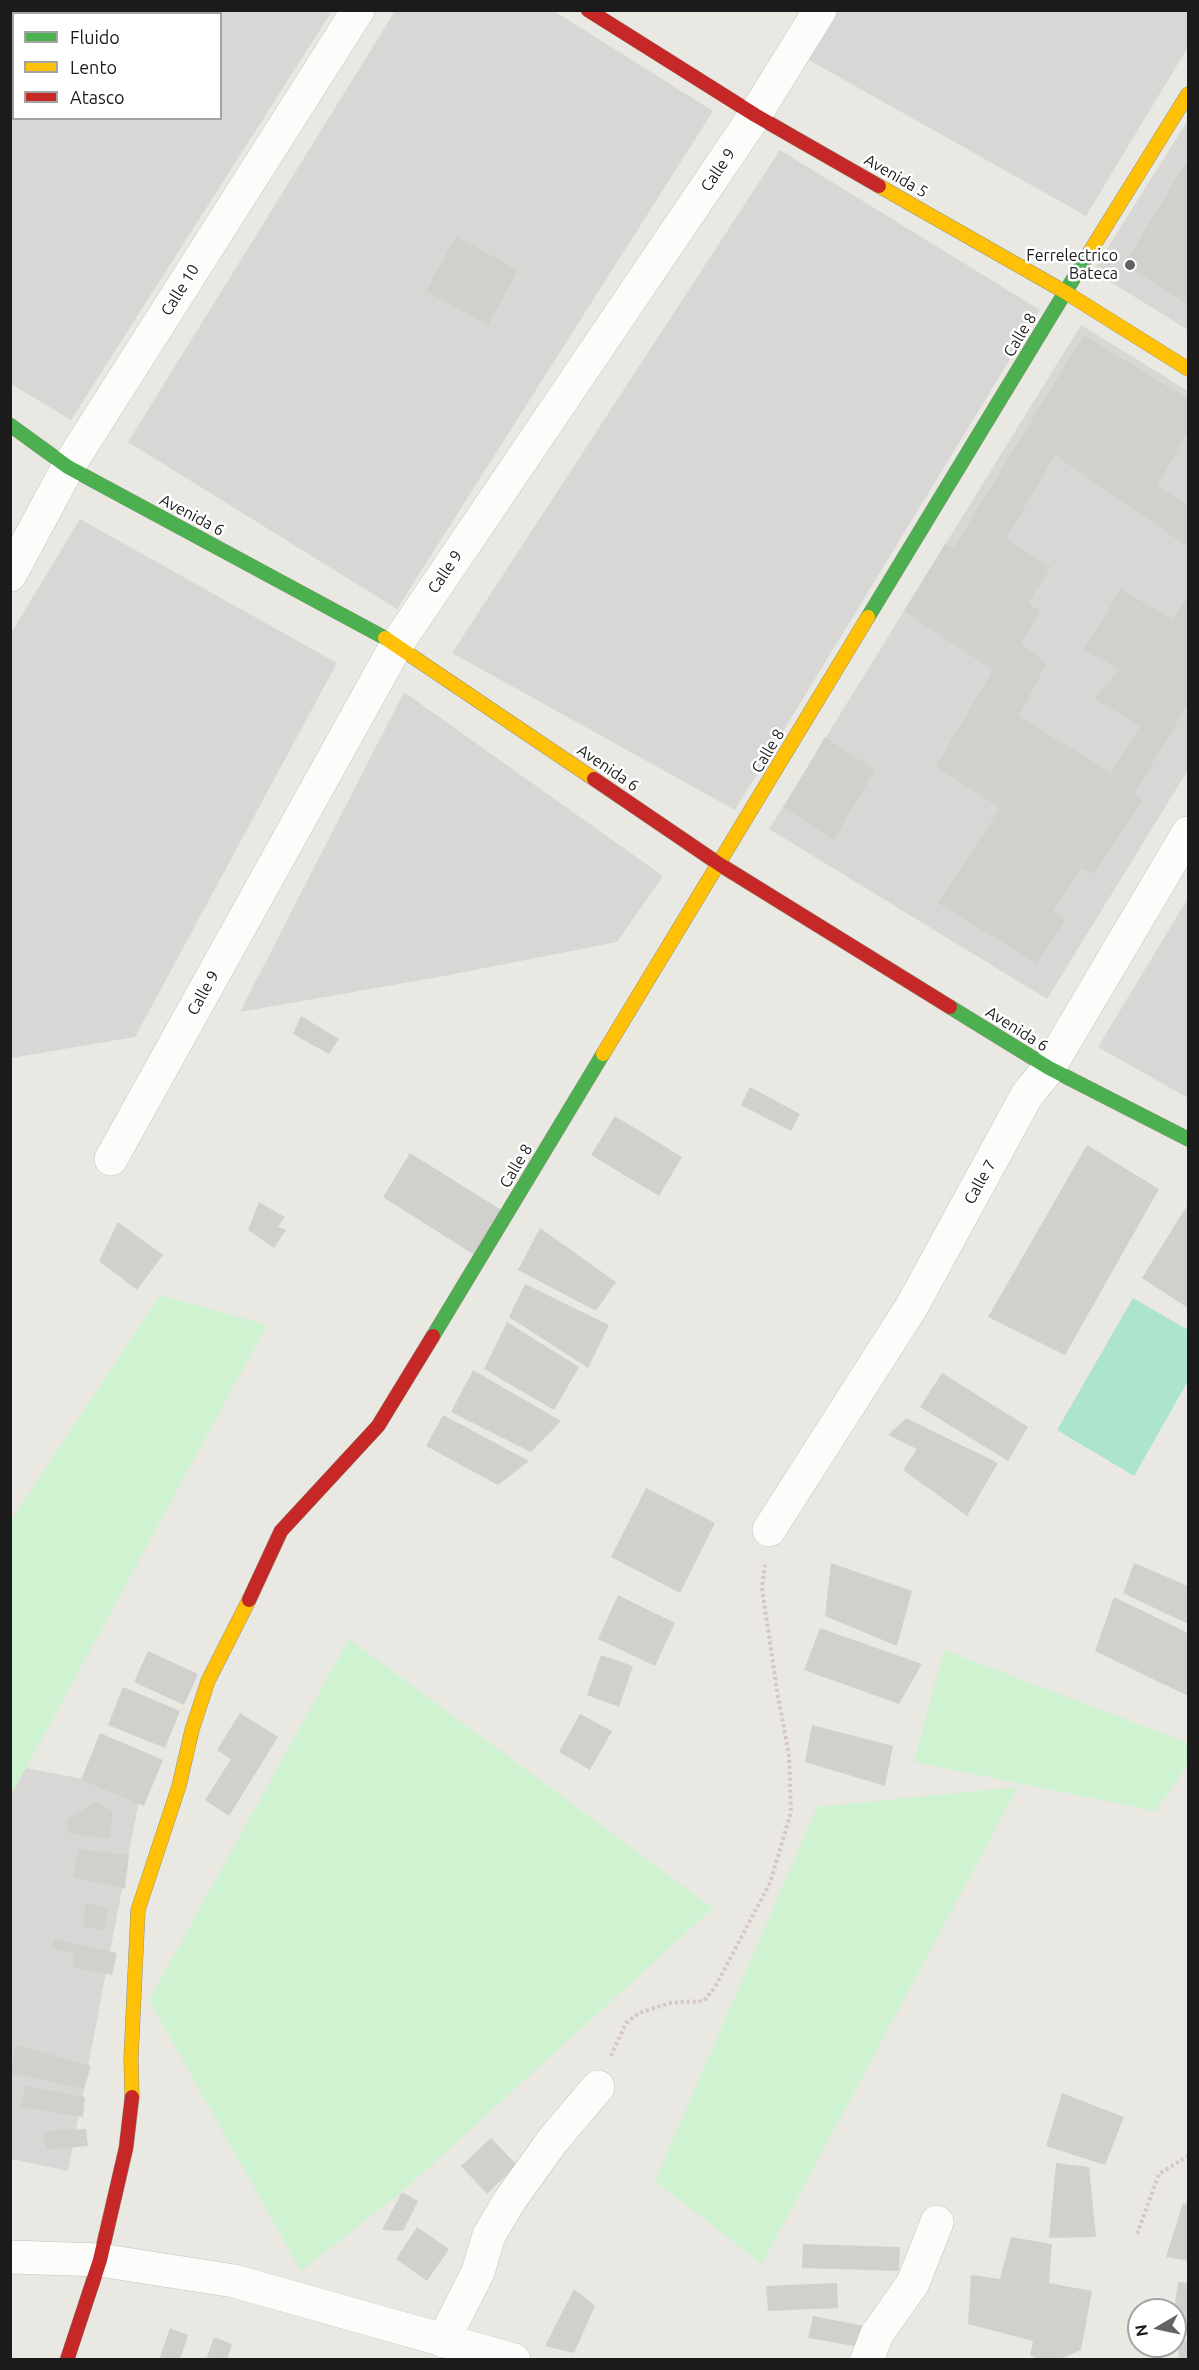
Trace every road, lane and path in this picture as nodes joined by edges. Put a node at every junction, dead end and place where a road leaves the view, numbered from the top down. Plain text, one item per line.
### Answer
1 (358, 10) edge
2 (588, 10) edge
3 (820, 10) edge
4 (1188, 94) edge
5 (755, 115) junction
6 (1065, 292) junction
7 (1188, 369) edge
8 (10, 425) edge
9 (68, 467) junction
10 (10, 575) edge
11 (397, 644) junction
12 (1188, 834) edge
13 (719, 864) junction
14 (1048, 1068) junction
15 (1188, 1139) edge
16 (111, 1159) dead end
17 (769, 1530) joint
18 (597, 2087) joint
19 (1188, 2156) edge
20 (937, 2222) dead end
21 (1137, 2234) dead end
22 (10, 2257) edge
23 (100, 2260) junction
24 (443, 2341) junction
25 (67, 2360) edge
26 (514, 2360) edge
27 (867, 2360) edge

1 - 9 street, Calle 10
2 - 5 street, Avenida 5
3 - 5 street, Calle 9
4 - 6 street, Calle 8
5 - 6 street, Avenida 5
5 - 11 street, Calle 9
6 - 7 street, Avenida 5
6 - 13 street, Calle 8
8 - 9 street, Avenida 6
9 - 10 street, Calle 10
9 - 11 street, Avenida 6
11 - 13 street, Avenida 6
11 - 16 street, Calle 9
12 - 14 street, Calle 7
13 - 14 street, Avenida 6
13 - 23 street, Calle 8
14 - 15 street, Avenida 6
14 - 17 street, Calle 7
17 - 18 path
18 - 24 street
19 - 21 path
20 - 27 street
22 - 23 street
23 - 24 street
23 - 25 street, Calle 8
24 - 26 street

